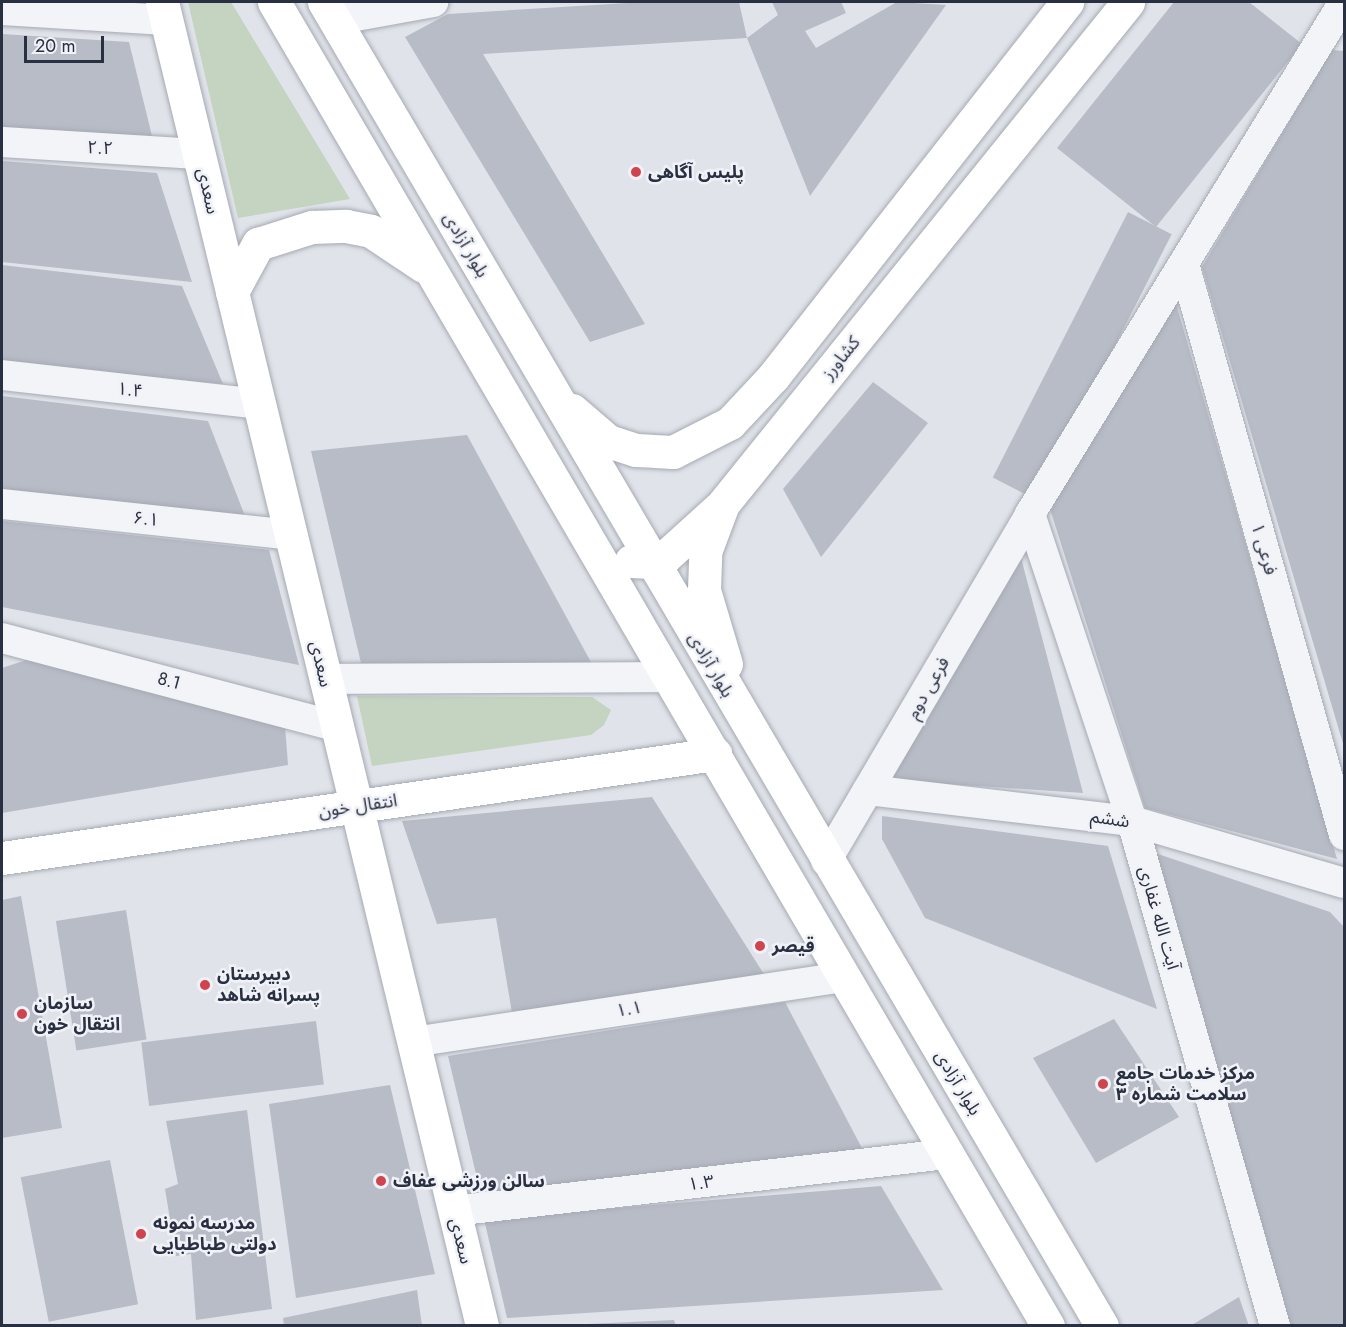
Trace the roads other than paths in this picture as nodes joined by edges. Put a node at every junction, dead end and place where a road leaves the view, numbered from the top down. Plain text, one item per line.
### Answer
1 (274, 2) edge
2 (433, 2) edge
3 (1067, 2) edge
4 (1128, 2) edge
5 (1344, 2) edge
6 (2, 10) edge
7 (164, 11) edge
8 (329, 11) edge
9 (1023, 57) junction
10 (1060, 87) junction
11 (2, 142) edge
12 (199, 154) junction
13 (1184, 264) junction
14 (434, 275) junction
15 (232, 292) junction
16 (541, 374) junction
17 (2, 375) edge
18 (773, 377) junction
19 (805, 403) junction
20 (259, 404) junction
21 (547, 467) junction
22 (2, 504) edge
23 (723, 504) junction
24 (1030, 514) junction
25 (290, 535) junction
26 (652, 562) junction
27 (2, 638) edge
28 (45, 648) junction
29 (2, 660) edge
30 (669, 677) junction
31 (325, 679) junction
32 (336, 726) junction
33 (715, 754) junction
34 (767, 760) junction
35 (868, 790) junction
36 (356, 806) junction
37 (1132, 820) junction
38 (1344, 835) edge
39 (2, 858) edge
40 (826, 861) junction
41 (1344, 883) edge
42 (844, 977) junction
43 (413, 1042) junction
44 (948, 1154) junction
45 (454, 1211) junction
46 (482, 1326) edge
47 (1048, 1326) edge
48 (1102, 1326) edge
49 (1275, 1326) edge

1 - 14 main road
2 - 8 street
3 - 9 main road
4 - 10 main road, کشاورز
5 - 13 street, فرعی دوم
6 - 7 street
7 - 12 main road, سعدی
8 - 16 main road, بلوار آزادی
9 - 10 main road
9 - 18 main road
10 - 19 main road, کشاورز
11 - 12 street, ۲.۲
12 - 15 main road, سعدی
13 - 24 street, فرعی دوم
13 - 38 street, فرعی ۱
14 - 15 main road
14 - 21 main road
15 - 20 main road, سعدی
16 - 18 main road
16 - 26 main road, بلوار آزادی
17 - 20 street, ۱.۴
18 - 19 main road
19 - 23 main road, کشاورز
20 - 25 main road, سعدی
21 - 26 main road
21 - 30 main road
22 - 25 street, ۶.۱
23 - 26 main road
23 - 34 main road, کشاورز
24 - 35 street, فرعی دوم
24 - 37 street, آیت الله غفاری
25 - 31 main road, سعدی
26 - 34 main road, بلوار آزادی
27 - 28 street, 8.1
28 - 29 street
28 - 32 street, 8.1
30 - 31 street
30 - 33 main road
31 - 32 main road, سعدی
32 - 36 main road, سعدی
33 - 36 main road, انتقال خون
33 - 42 main road
34 - 40 main road, بلوار آزادی
35 - 37 street, ششم
35 - 40 street, فرعی دوم
36 - 39 main road, انتقال خون
36 - 43 main road, سعدی
37 - 41 street, ششم
37 - 49 street, آیت الله غفاری
40 - 48 main road, بلوار آزادی
42 - 43 street, ۱.۱
42 - 44 main road
43 - 45 main road, سعدی
44 - 45 street, ۱.۳
44 - 47 main road
45 - 46 main road, سعدی

